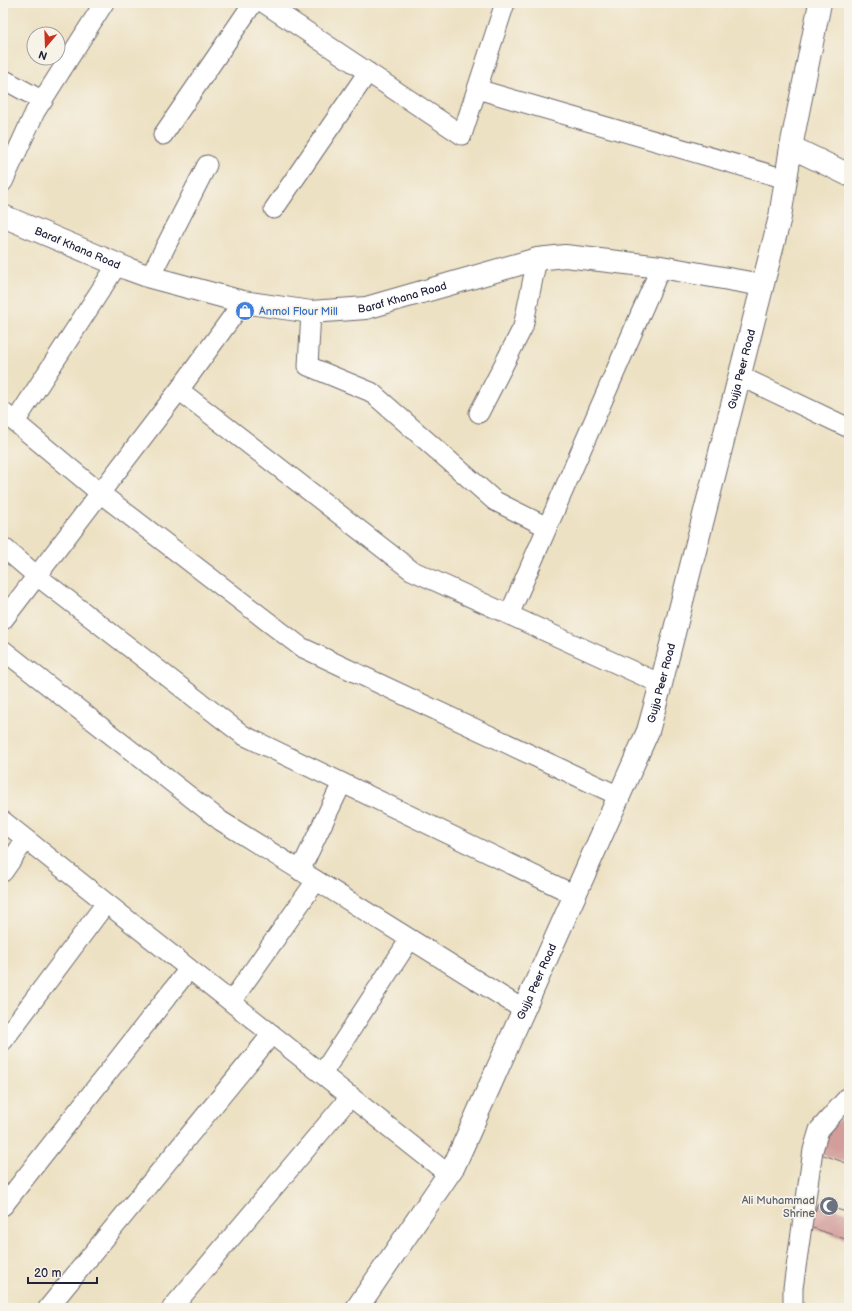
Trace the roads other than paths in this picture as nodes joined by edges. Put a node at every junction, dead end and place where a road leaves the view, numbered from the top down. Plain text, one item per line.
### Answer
1 (104, 3) edge
2 (254, 3) edge
3 (264, 3) edge
4 (505, 3) edge
5 (820, 3) edge
6 (368, 72) junction
7 (3, 80) edge
8 (477, 89) junction
9 (43, 101) junction
10 (163, 135) dead end
11 (791, 146) junction
12 (207, 165) dead end
13 (849, 175) edge
14 (786, 180) junction
15 (3, 182) edge
16 (274, 209) dead end
17 (3, 216) edge
18 (537, 259) junction
19 (117, 265) junction
20 (661, 267) junction
21 (150, 277) junction
22 (762, 285) junction
23 (243, 302) junction
24 (311, 312) junction
25 (740, 376) junction
26 (179, 390) junction
27 (479, 413) dead end
28 (9, 417) edge
29 (849, 428) edge
30 (100, 493) junction
31 (547, 527) junction
32 (3, 547) edge
33 (36, 576) junction
34 (509, 615) junction
35 (3, 620) edge
36 (3, 650) edge
37 (661, 684) junction
38 (342, 783) junction
39 (620, 796) junction
40 (3, 821) edge
41 (26, 839) junction
42 (300, 871) junction
43 (3, 872) edge
44 (316, 881) junction
45 (575, 895) junction
46 (106, 903) junction
47 (410, 939) junction
48 (189, 969) junction
49 (231, 1002) junction
50 (524, 1010) junction
51 (272, 1034) junction
52 (3, 1041) edge
53 (322, 1074) junction
54 (351, 1096) junction
55 (849, 1096) edge
56 (448, 1174) junction
57 (3, 1206) edge
58 (48, 1308) edge
59 (172, 1308) edge
60 (357, 1308) edge
61 (793, 1308) edge

1 - 9 street
2 - 10 street
3 - 6 street
4 - 8 street
5 - 11 street, Gujja Peer Road
6 - 8 street
6 - 16 street
7 - 9 street
8 - 14 street
9 - 15 street
11 - 13 street
11 - 14 street, Gujja Peer Road
12 - 21 street
14 - 22 street, Gujja Peer Road
17 - 19 street, Baraf Khana Road
18 - 20 street, Baraf Khana Road
18 - 24 street, Baraf Khana Road
18 - 27 street
19 - 21 street, Baraf Khana Road
19 - 28 street
20 - 22 street, Baraf Khana Road
20 - 31 street
21 - 23 street, Baraf Khana Road
22 - 25 street, Gujja Peer Road
23 - 24 street, Baraf Khana Road
23 - 26 street
24 - 31 street
25 - 29 street
25 - 37 street, Gujja Peer Road
26 - 30 street
26 - 34 street
28 - 30 street
30 - 33 street
30 - 39 street
31 - 34 street
32 - 33 street
33 - 35 street
33 - 38 street
34 - 37 street
36 - 42 street
37 - 39 street, Gujja Peer Road
38 - 42 street
38 - 45 street
39 - 45 street, Gujja Peer Road
40 - 41 street
41 - 43 street
41 - 46 street
42 - 44 street
44 - 47 street
44 - 49 street
45 - 50 street, Gujja Peer Road
46 - 48 street
46 - 52 street
47 - 50 street
47 - 53 street
48 - 49 street
48 - 57 street
49 - 51 street
50 - 56 street, Gujja Peer Road
51 - 53 street
51 - 58 street
53 - 54 street
54 - 56 street
54 - 59 street
55 - 61 street
56 - 60 street, Gujja Peer Road

